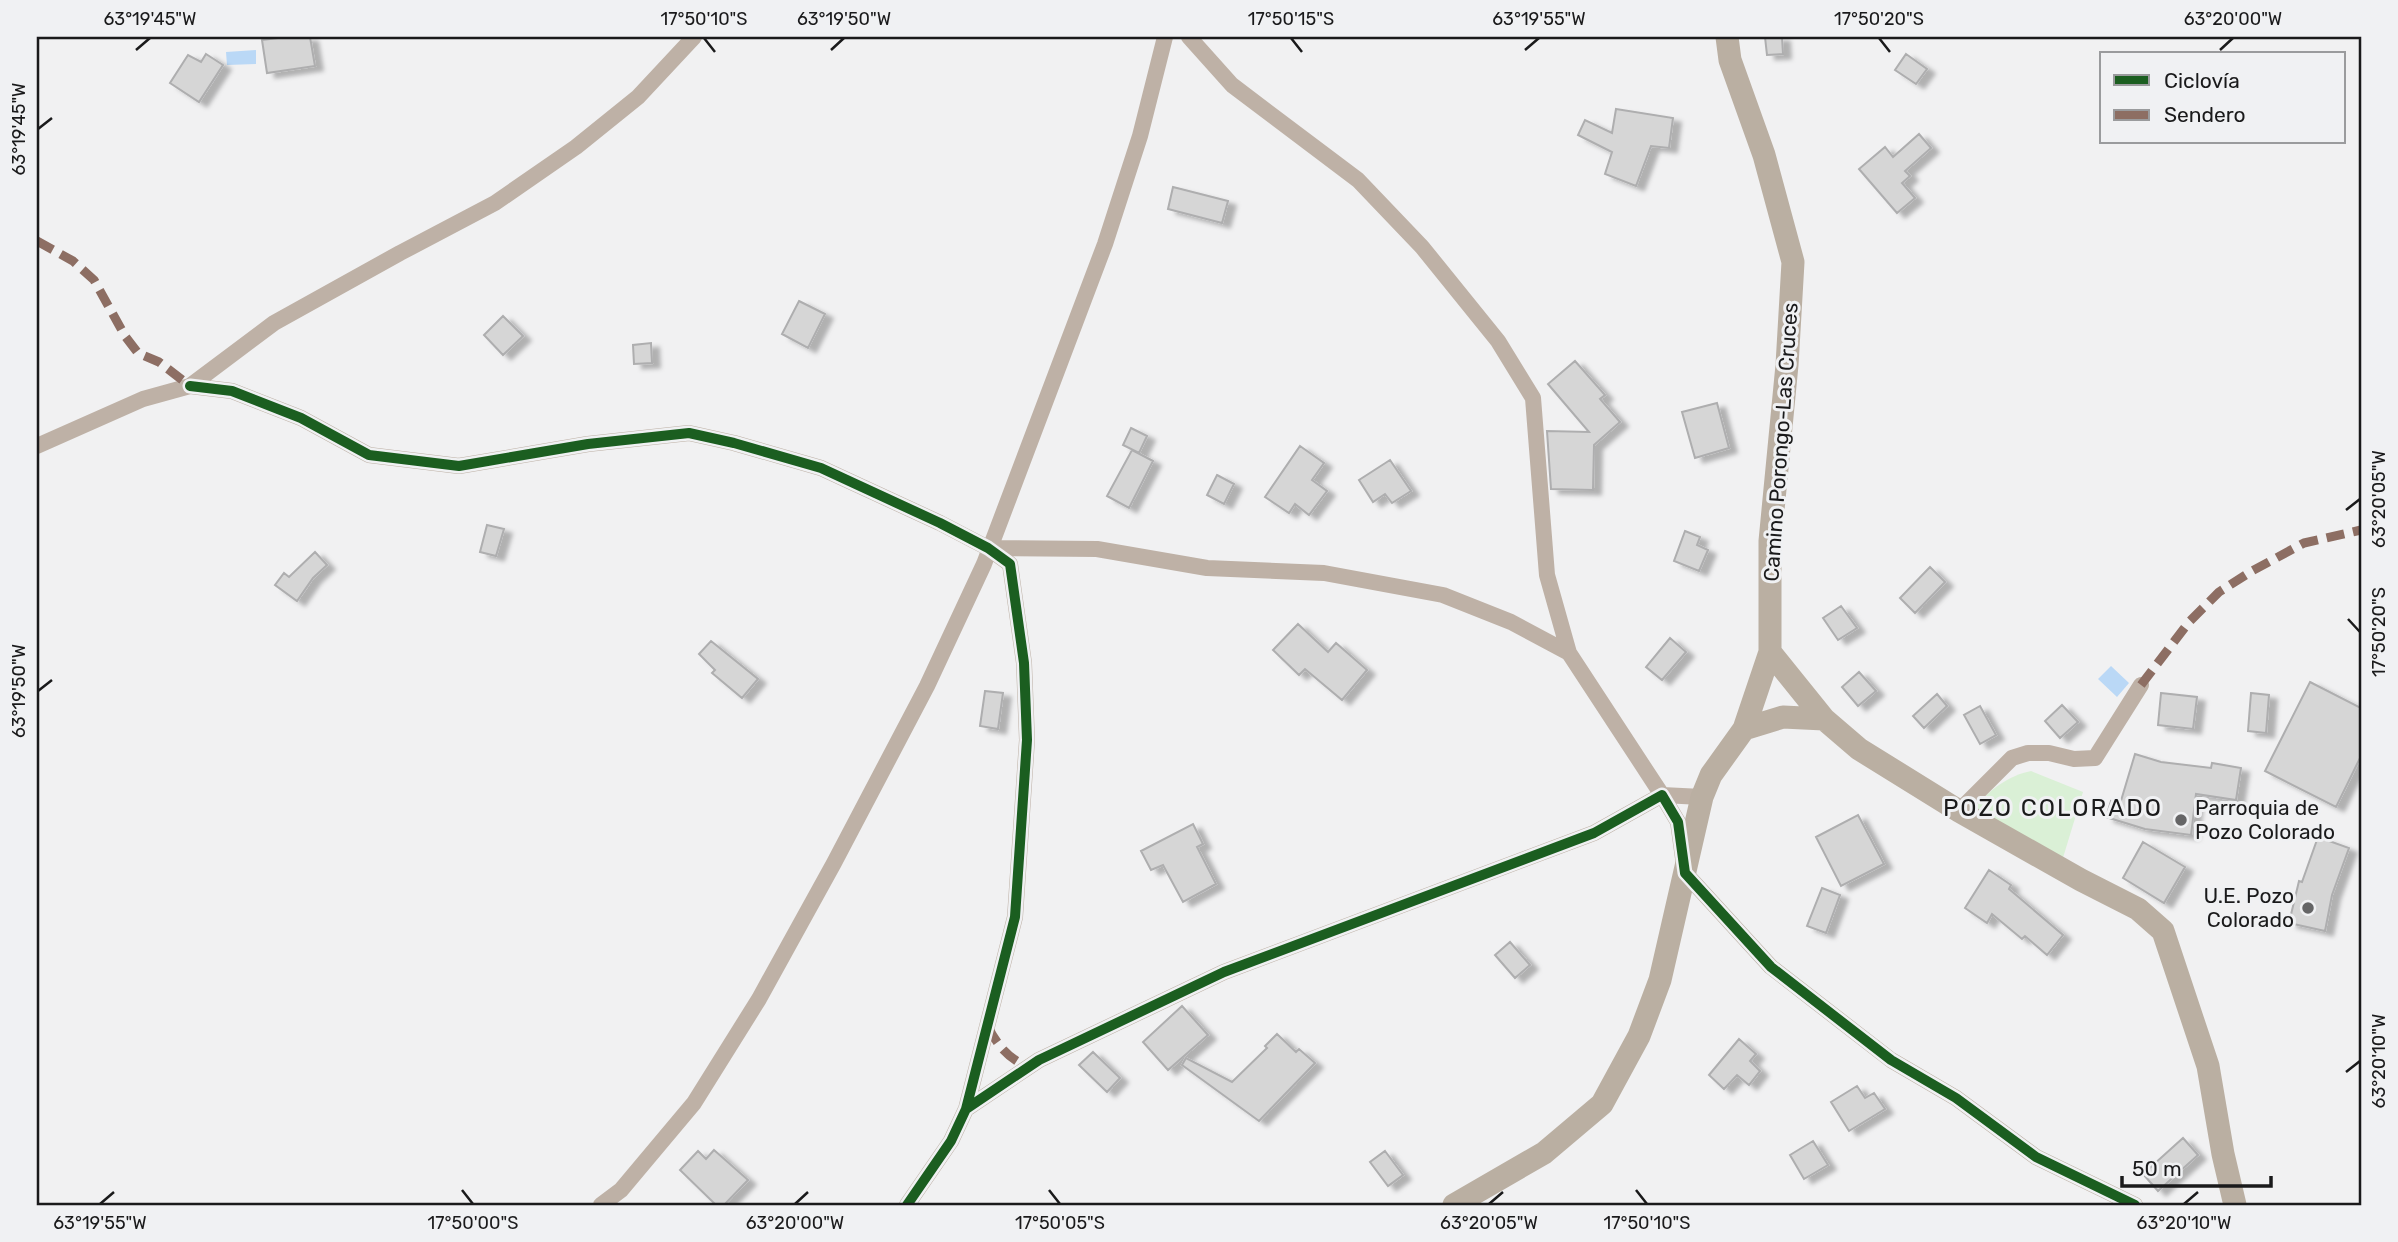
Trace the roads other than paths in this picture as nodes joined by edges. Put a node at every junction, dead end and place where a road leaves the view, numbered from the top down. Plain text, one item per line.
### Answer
1 (694, 37) edge
2 (1166, 37) edge
3 (1189, 37) edge
4 (1727, 37) edge
5 (190, 386) junction
6 (37, 446) edge
7 (988, 548) junction
8 (1770, 652) junction
9 (1569, 653) junction
10 (2141, 685) dead end
11 (1824, 719) junction
12 (1744, 729) junction
13 (1662, 795) junction
14 (1702, 797) junction
15 (1959, 811) junction
16 (1685, 873) junction
17 (966, 1109) junction
18 (601, 1205) edge
19 (907, 1205) edge
20 (1454, 1205) edge
21 (2135, 1205) edge
22 (2235, 1205) edge

1 - 5 street
2 - 7 street
3 - 9 street
4 - 8 main road, Camino Porongo-Las Cruces
5 - 6 street
5 - 7 street
7 - 9 street
7 - 17 street
7 - 18 street
8 - 11 main road
8 - 12 main road, Camino Porongo-Las Cruces
9 - 13 street
10 - 15 street
11 - 12 main road
11 - 15 main road
12 - 14 main road, Camino Porongo-Las Cruces
13 - 14 street
13 - 16 street
13 - 17 street
14 - 16 main road, Camino Porongo-Las Cruces
15 - 22 main road
16 - 20 main road, Camino Porongo-Las Cruces
16 - 21 street
17 - 19 street

